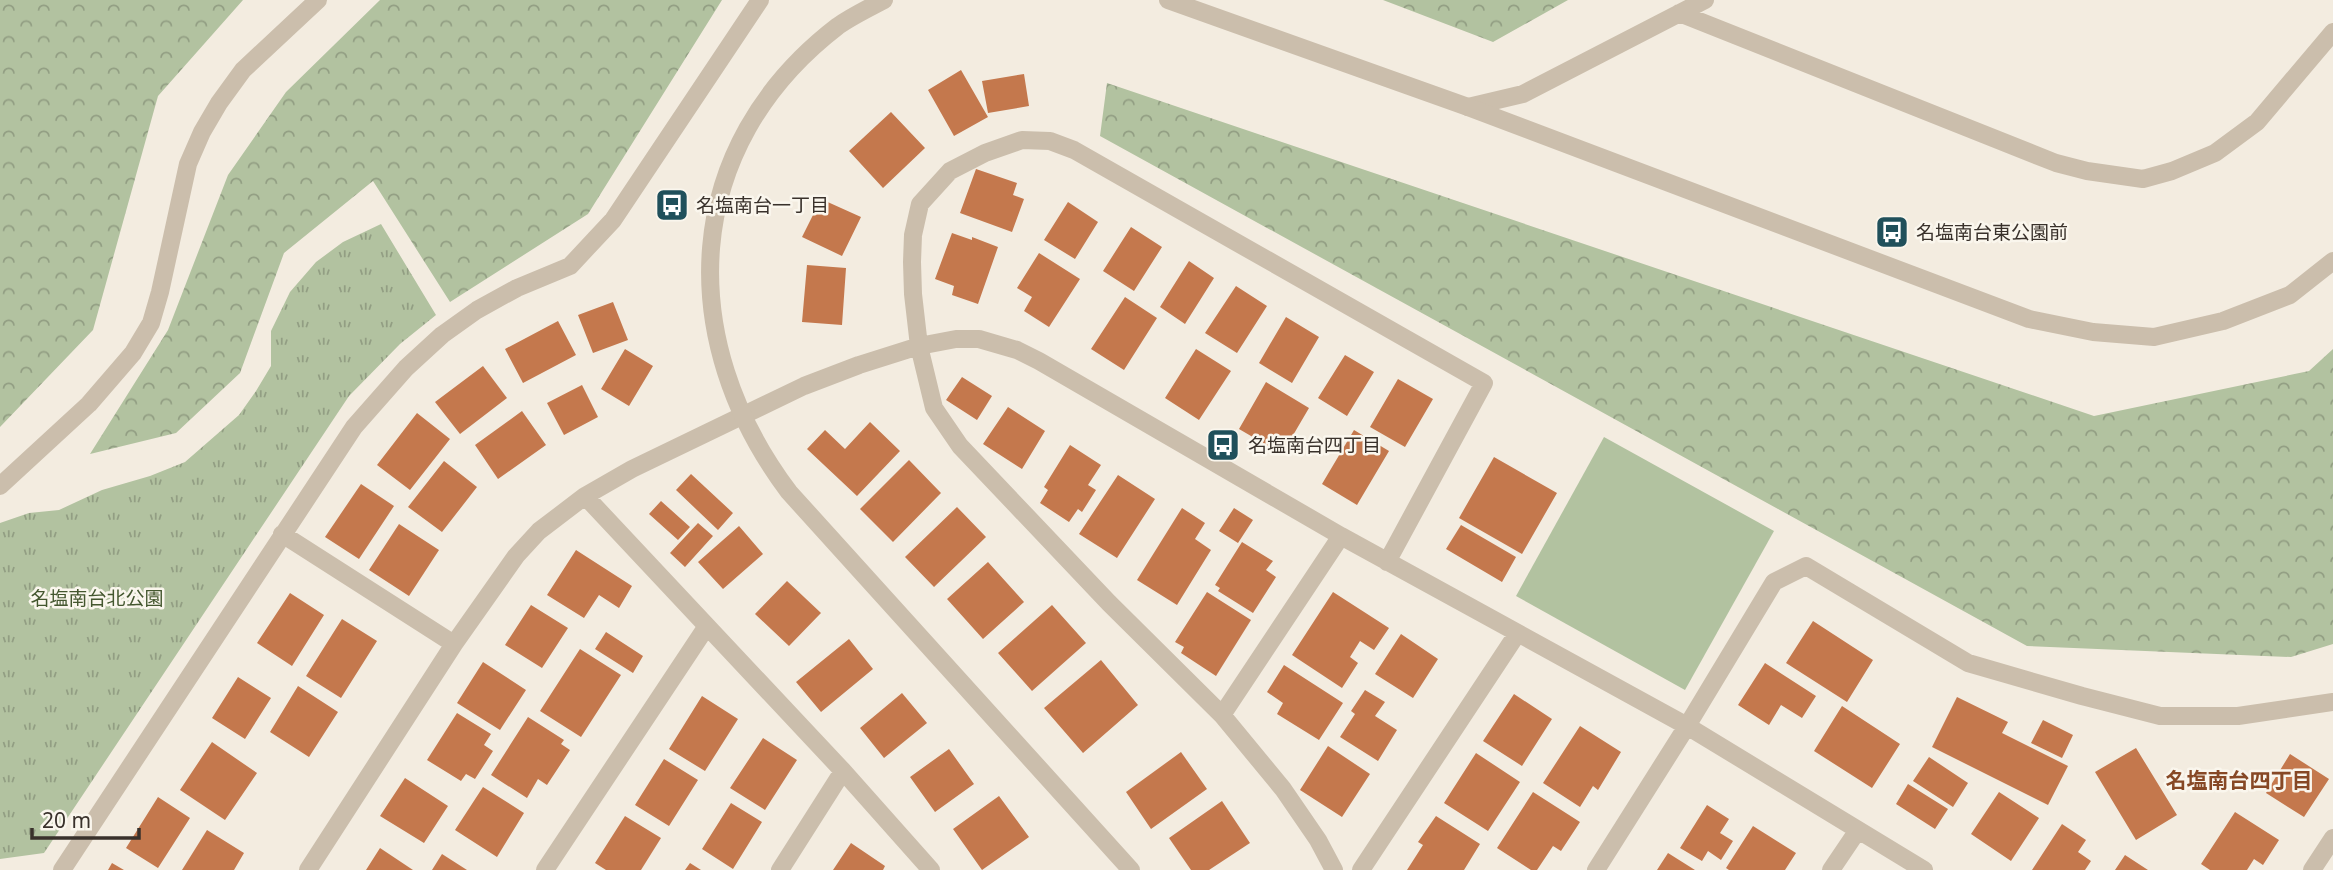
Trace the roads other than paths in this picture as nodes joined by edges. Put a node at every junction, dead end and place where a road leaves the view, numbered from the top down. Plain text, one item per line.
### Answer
1 (318, 0) edge
2 (760, 0) edge
3 (884, 0) edge
4 (1168, 0) edge
5 (1705, 0) edge
6 (1679, 13) junction
7 (2333, 32) edge
8 (1468, 107) junction
9 (2333, 261) edge
10 (919, 346) junction
11 (743, 416) junction
12 (0, 486) edge
13 (586, 496) junction
14 (282, 534) junction
15 (1341, 536) junction
16 (1387, 562) junction
17 (707, 626) junction
18 (1517, 634) junction
19 (454, 644) junction
20 (2333, 702) edge
21 (1222, 715) junction
22 (1687, 726) junction
23 (843, 771) junction
24 (1858, 830) junction
25 (2333, 838) edge
26 (62, 870) edge
27 (309, 870) edge
28 (545, 870) edge
29 (780, 870) edge
30 (931, 870) edge
31 (1131, 870) edge
32 (1334, 870) edge
33 (1361, 870) edge
34 (1596, 870) edge
35 (1831, 870) edge
36 (1924, 870) edge
37 (2312, 870) edge

1 - 12 street
2 - 14 street
3 - 11 street
4 - 8 street
5 - 6 street
6 - 7 street
6 - 8 street
8 - 9 street
10 - 11 street
10 - 15 street
10 - 16 street
10 - 21 street
11 - 13 street
11 - 31 street
13 - 17 street
13 - 19 street
14 - 19 street
14 - 26 street
15 - 16 street
15 - 21 street
16 - 18 street
17 - 23 street
17 - 28 street
18 - 22 street
18 - 33 street
19 - 27 street
20 - 22 street
21 - 32 street
22 - 24 street
22 - 34 street
23 - 29 street
23 - 30 street
24 - 35 street
24 - 36 street
25 - 37 street

